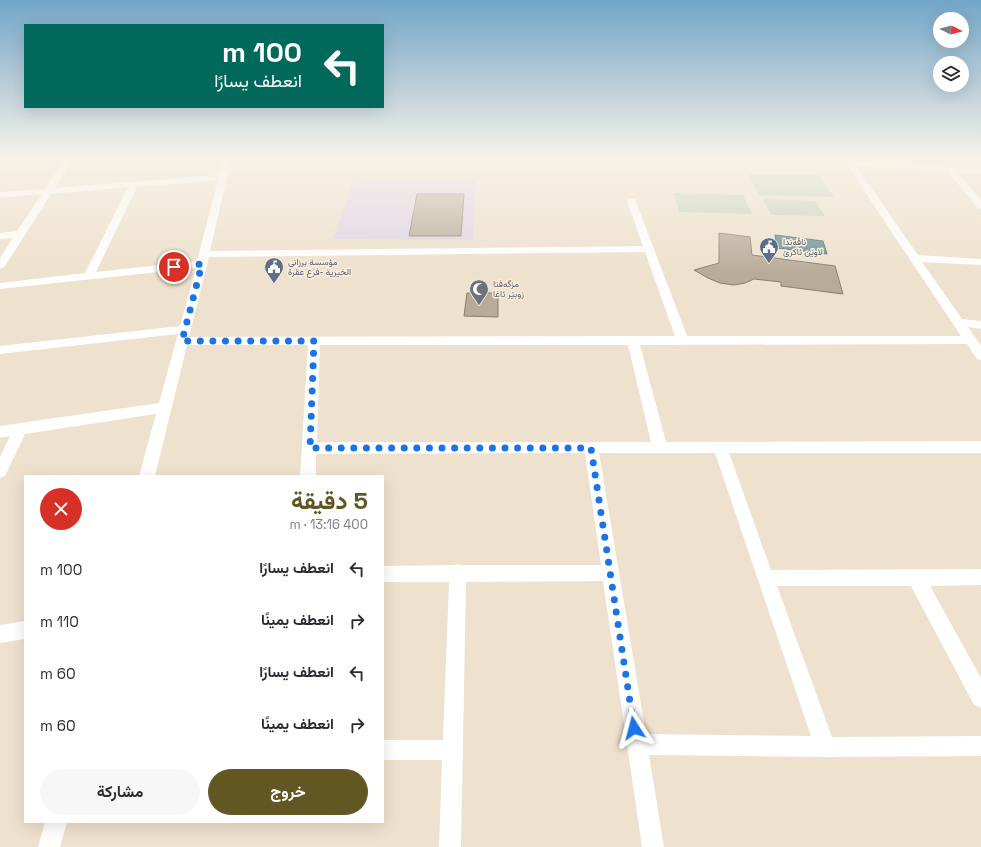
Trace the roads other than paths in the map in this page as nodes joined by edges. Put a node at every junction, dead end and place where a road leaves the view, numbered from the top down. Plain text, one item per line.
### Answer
1 (46, 196) edge
2 (128, 196) edge
3 (219, 196) edge
4 (872, 196) edge
5 (972, 196) edge
6 (632, 201) dead end
7 (981, 206) edge
8 (21, 234) junction
9 (0, 236) edge
10 (650, 249) junction
11 (914, 258) junction
12 (204, 259) junction
13 (981, 262) edge
14 (0, 266) edge
15 (89, 276) junction
16 (0, 286) edge
17 (958, 322) junction
18 (981, 325) edge
19 (185, 329) junction
20 (683, 340) junction
21 (970, 340) junction
22 (182, 341) junction
23 (314, 341) junction
24 (633, 341) junction
25 (0, 350) edge
26 (981, 356) edge
27 (165, 407) junction
28 (20, 430) junction
29 (0, 432) edge
30 (720, 447) junction
31 (981, 447) edge
32 (310, 448) junction
33 (591, 448) junction
34 (660, 448) junction
35 (0, 472) edge
36 (147, 475) edge
37 (308, 475) edge
38 (458, 572) junction
39 (610, 572) junction
40 (384, 574) edge
41 (916, 577) junction
42 (981, 577) edge
43 (766, 578) junction
44 (24, 630) edge
45 (0, 634) edge
46 (981, 698) edge
47 (636, 744) junction
48 (981, 746) edge
49 (825, 747) junction
50 (384, 750) edge
51 (452, 750) junction
52 (56, 823) edge
53 (49, 847) edge
54 (450, 847) edge
55 (653, 847) edge

1 - 8 street
2 - 15 street
3 - 12 street
4 - 11 street
5 - 7 street
6 - 10 street
8 - 9 street
8 - 14 street
10 - 12 street
10 - 20 street
11 - 13 street
11 - 17 street
12 - 15 street
12 - 19 street
15 - 16 street
17 - 18 street
17 - 21 street
19 - 22 street
19 - 25 street
20 - 21 street
20 - 24 street
21 - 26 street
22 - 23 street
22 - 27 street
23 - 24 street
23 - 32 street
24 - 34 street
27 - 28 street
27 - 36 street
28 - 29 street
28 - 35 street
30 - 31 street
30 - 34 street
30 - 43 street
32 - 33 street
32 - 37 street
33 - 34 street
33 - 39 street
38 - 39 street
38 - 40 street
38 - 51 street
39 - 47 street
41 - 42 street
41 - 43 street
41 - 46 street
43 - 49 street
44 - 45 street
47 - 49 street
47 - 55 street
48 - 49 street
50 - 51 street
51 - 54 street
52 - 53 street

